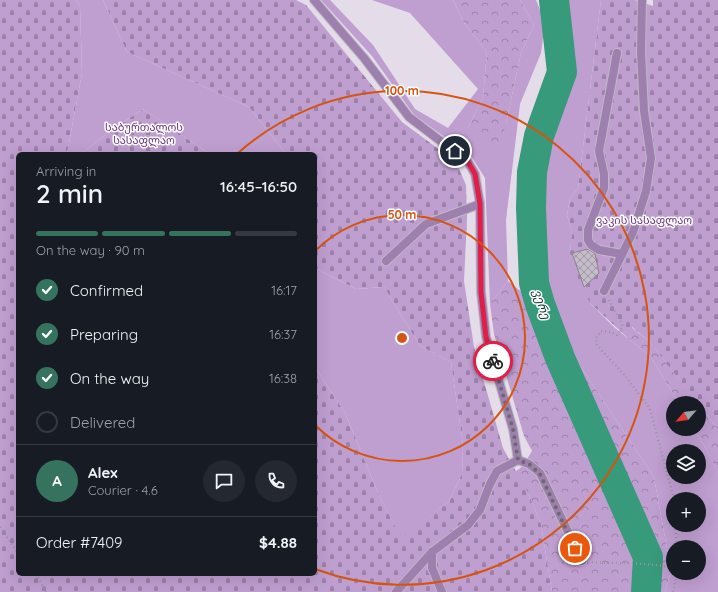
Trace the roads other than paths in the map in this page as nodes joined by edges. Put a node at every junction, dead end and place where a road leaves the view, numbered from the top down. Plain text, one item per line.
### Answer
1 (314, 0) edge
2 (642, 0) edge
3 (617, 52) dead end
4 (480, 204) junction
5 (622, 254) junction
6 (386, 261) dead end
7 (604, 291) road end
8 (518, 460) junction
9 (432, 552) junction
10 (582, 561) road end
11 (396, 592) edge
12 (442, 592) edge

1 - 4 lane
2 - 5 lane
3 - 5 lane
4 - 6 lane
4 - 8 lane
5 - 7 lane
8 - 9 lane
8 - 10 lane
9 - 11 lane
9 - 12 lane

